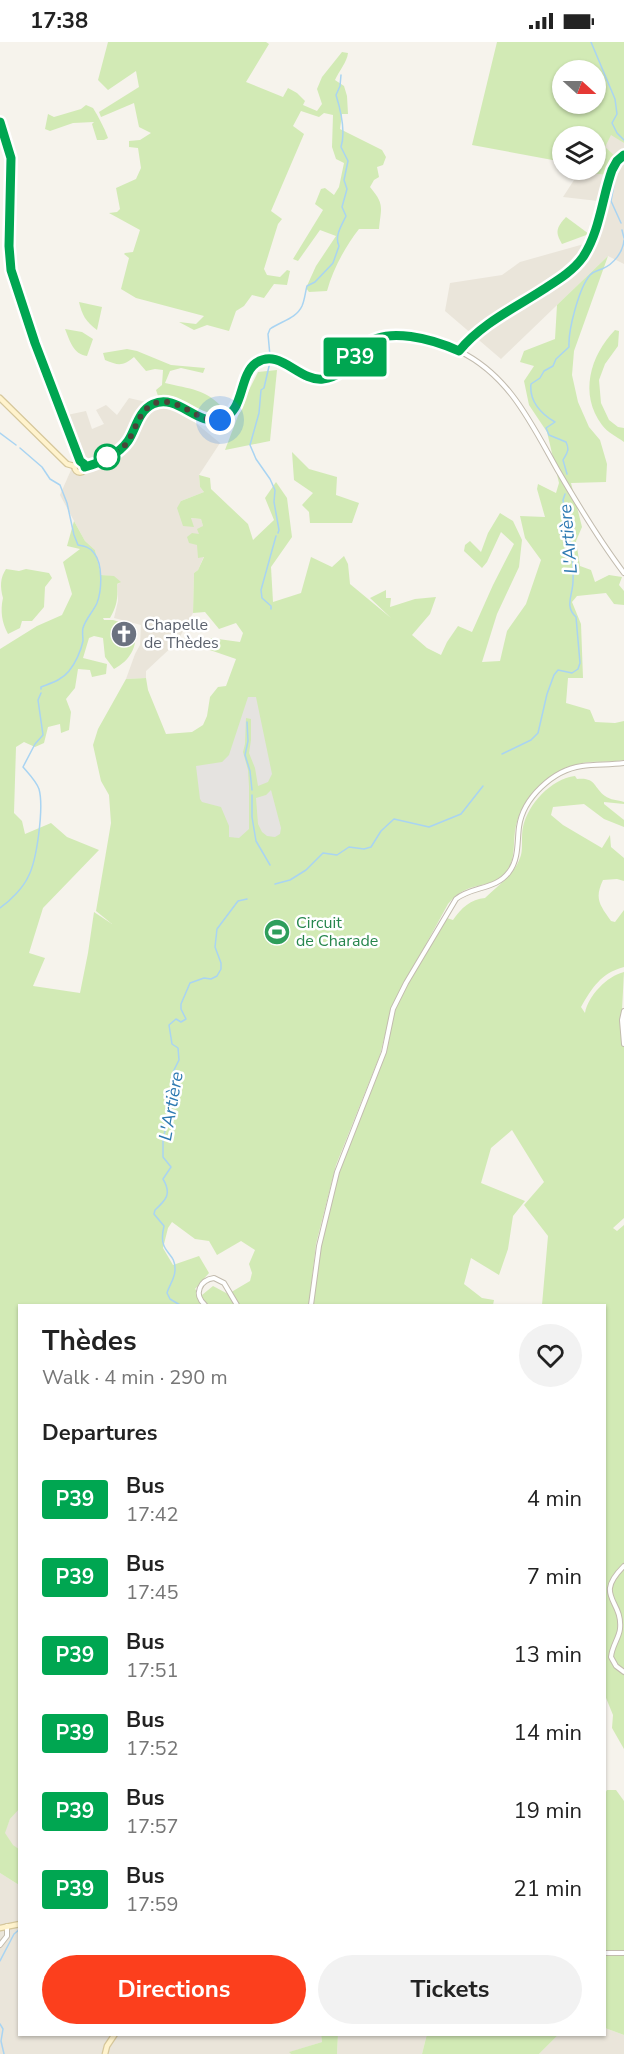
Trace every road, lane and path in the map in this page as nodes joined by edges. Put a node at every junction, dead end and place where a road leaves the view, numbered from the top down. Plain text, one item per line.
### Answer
1 (0, 122) edge
2 (624, 155) edge
3 (459, 351) junction
4 (0, 398) edge
5 (80, 461) junction
6 (74, 466) junction
7 (85, 467) junction
8 (624, 573) edge
9 (624, 763) edge
10 (624, 1011) edge
11 (624, 1044) edge
12 (204, 1304) edge
13 (236, 1304) edge
14 (311, 1304) edge
15 (624, 1566) edge
16 (624, 1672) edge
17 (18, 1923) edge
18 (9, 1926) junction
19 (0, 1928) edge
20 (1, 1943) edge
21 (606, 1953) edge
22 (624, 1953) edge
23 (114, 2036) edge
24 (105, 2054) edge

1 - 5 street
2 - 3 main road
3 - 7 main road
3 - 8 street
4 - 6 main road
5 - 6 main road
5 - 7 main road
6 - 7 main road
9 - 14 street
10 - 11 street
12 - 13 street
15 - 16 street
17 - 18 main road
18 - 19 main road
18 - 20 street
19 - 20 street
21 - 22 street
23 - 24 main road

